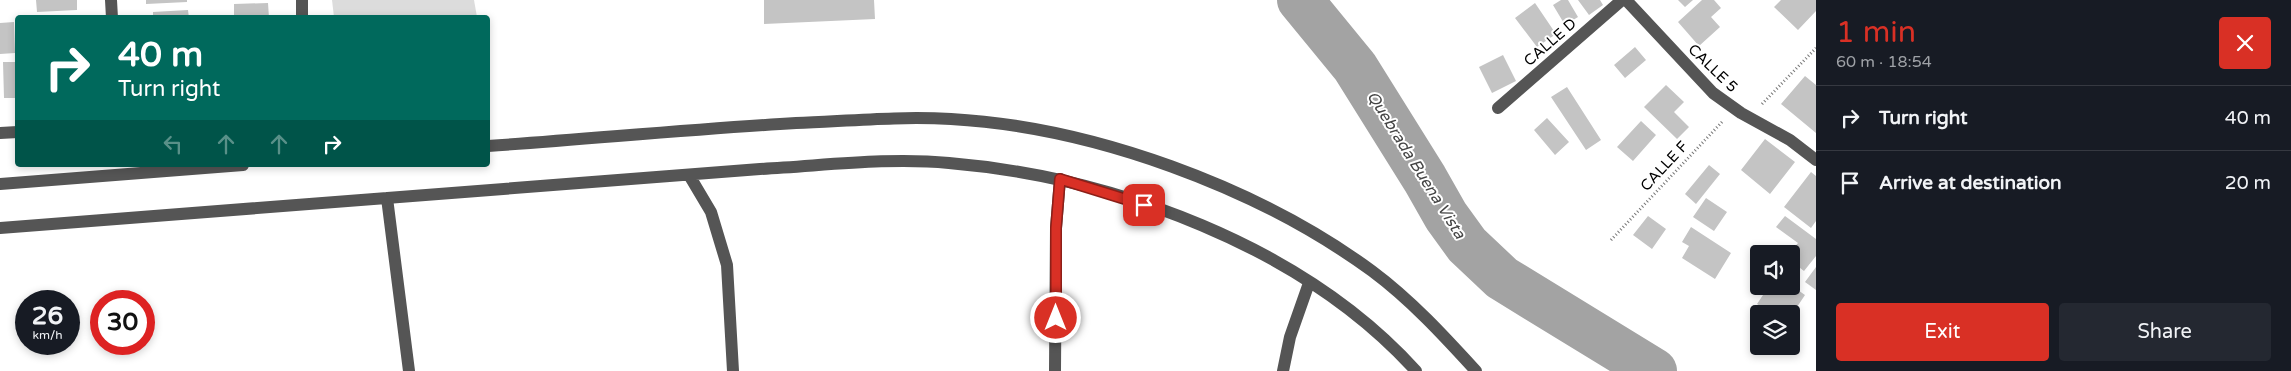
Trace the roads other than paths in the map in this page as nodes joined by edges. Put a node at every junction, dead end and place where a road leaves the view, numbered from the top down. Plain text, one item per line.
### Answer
1 (111, 0) edge
2 (302, 0) edge
3 (1624, 0) edge
4 (112, 15) edge
5 (302, 15) edge
6 (1498, 108) dead end
7 (15, 132) edge
8 (0, 133) edge
9 (490, 146) edge
10 (1816, 160) edge
11 (193, 167) edge
12 (689, 175) junction
13 (1060, 179) junction
14 (0, 184) edge
15 (387, 198) junction
16 (0, 228) edge
17 (1309, 283) junction
18 (409, 371) edge
19 (732, 371) edge
20 (1055, 371) edge
21 (1283, 371) edge
22 (1416, 371) edge
23 (1476, 371) edge

1 - 4 street
2 - 5 street
3 - 6 street, CALLE D
3 - 10 street, CALLE 5
7 - 8 street
9 - 23 street
11 - 14 street
12 - 13 street
12 - 15 street
12 - 19 street
13 - 17 street
13 - 20 street
15 - 16 street
15 - 18 street
17 - 21 street
17 - 22 street

